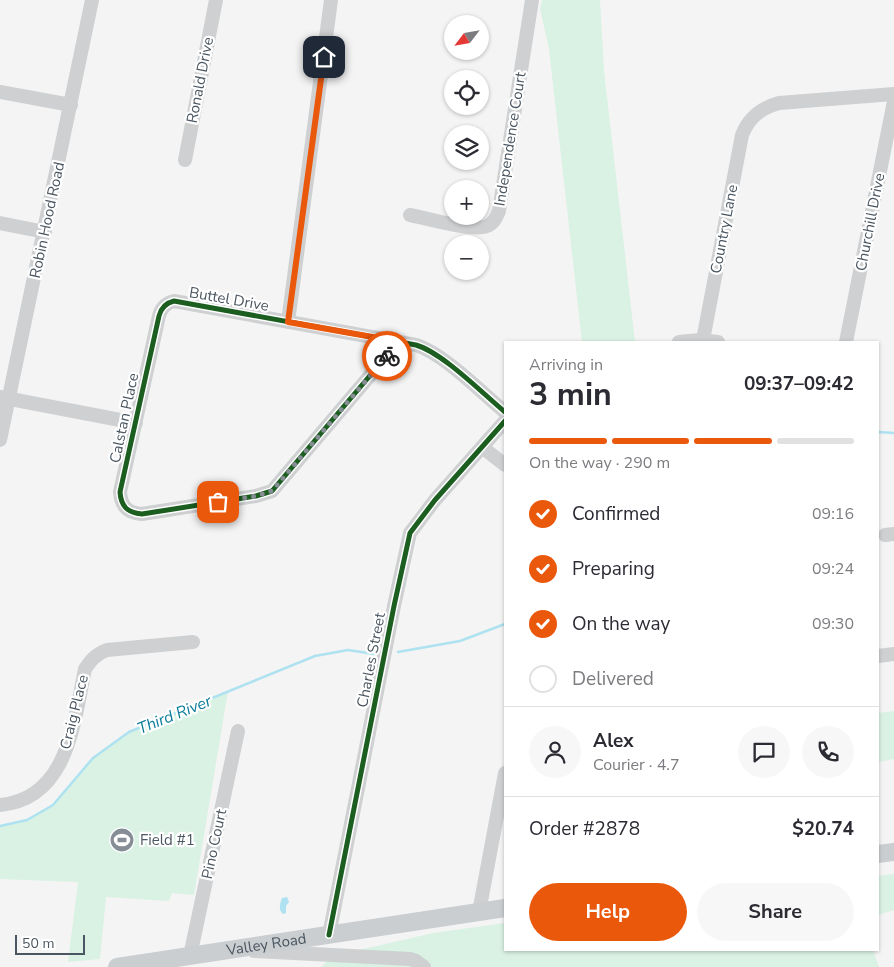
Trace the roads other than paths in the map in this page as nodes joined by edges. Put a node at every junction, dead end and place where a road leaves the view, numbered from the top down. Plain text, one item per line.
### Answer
1 (92, 0) edge
2 (216, 0) edge
3 (332, 0) edge
4 (532, 0) edge
5 (0, 92) edge
6 (894, 94) edge
7 (894, 101) edge
8 (71, 105) junction
9 (185, 160) dead end
10 (410, 214) dead end
11 (0, 223) edge
12 (45, 232) junction
13 (288, 322) junction
14 (156, 326) joint
15 (703, 340) junction
16 (691, 341) edge
17 (710, 341) edge
18 (846, 341) edge
19 (401, 342) junction
20 (4, 398) edge
21 (504, 411) edge
22 (504, 422) edge
23 (136, 423) junction
24 (0, 440) edge
25 (482, 447) junction
26 (504, 464) edge
27 (193, 642) dead end
28 (894, 654) edge
29 (879, 656) edge
30 (238, 731) dead end
31 (504, 778) edge
32 (0, 806) edge
33 (894, 852) edge
34 (879, 854) edge
35 (504, 908) edge
36 (479, 912) junction
37 (329, 935) junction
38 (234, 950) junction
39 (190, 956) junction
40 (117, 967) edge
41 (424, 967) edge

1 - 8 street, Robin Hood Road
2 - 9 street, Ronald Drive
3 - 13 street
4 - 10 street, Independence Court
5 - 8 street
6 - 15 street, Country Lane
7 - 18 street, Churchill Drive
8 - 12 street, Robin Hood Road
11 - 12 street
12 - 20 street, Robin Hood Road
13 - 14 street, Buttel Drive
13 - 19 street, Buttel Drive
14 - 23 street, Calstan Place
15 - 16 street
15 - 17 street
19 - 21 street, Buttel Drive
19 - 23 street, Calstan Place
20 - 23 street
20 - 24 street, Robin Hood Road
22 - 25 street, Charles Street
25 - 26 street
25 - 37 street, Charles Street
27 - 32 street, Craig Place
28 - 29 street
30 - 39 street, Pino Court
31 - 36 street
33 - 34 main road
35 - 36 main road, Valley Road
36 - 37 main road, Valley Road
37 - 38 main road, Valley Road
38 - 39 main road, Valley Road
38 - 41 street
39 - 40 main road, Valley Road

